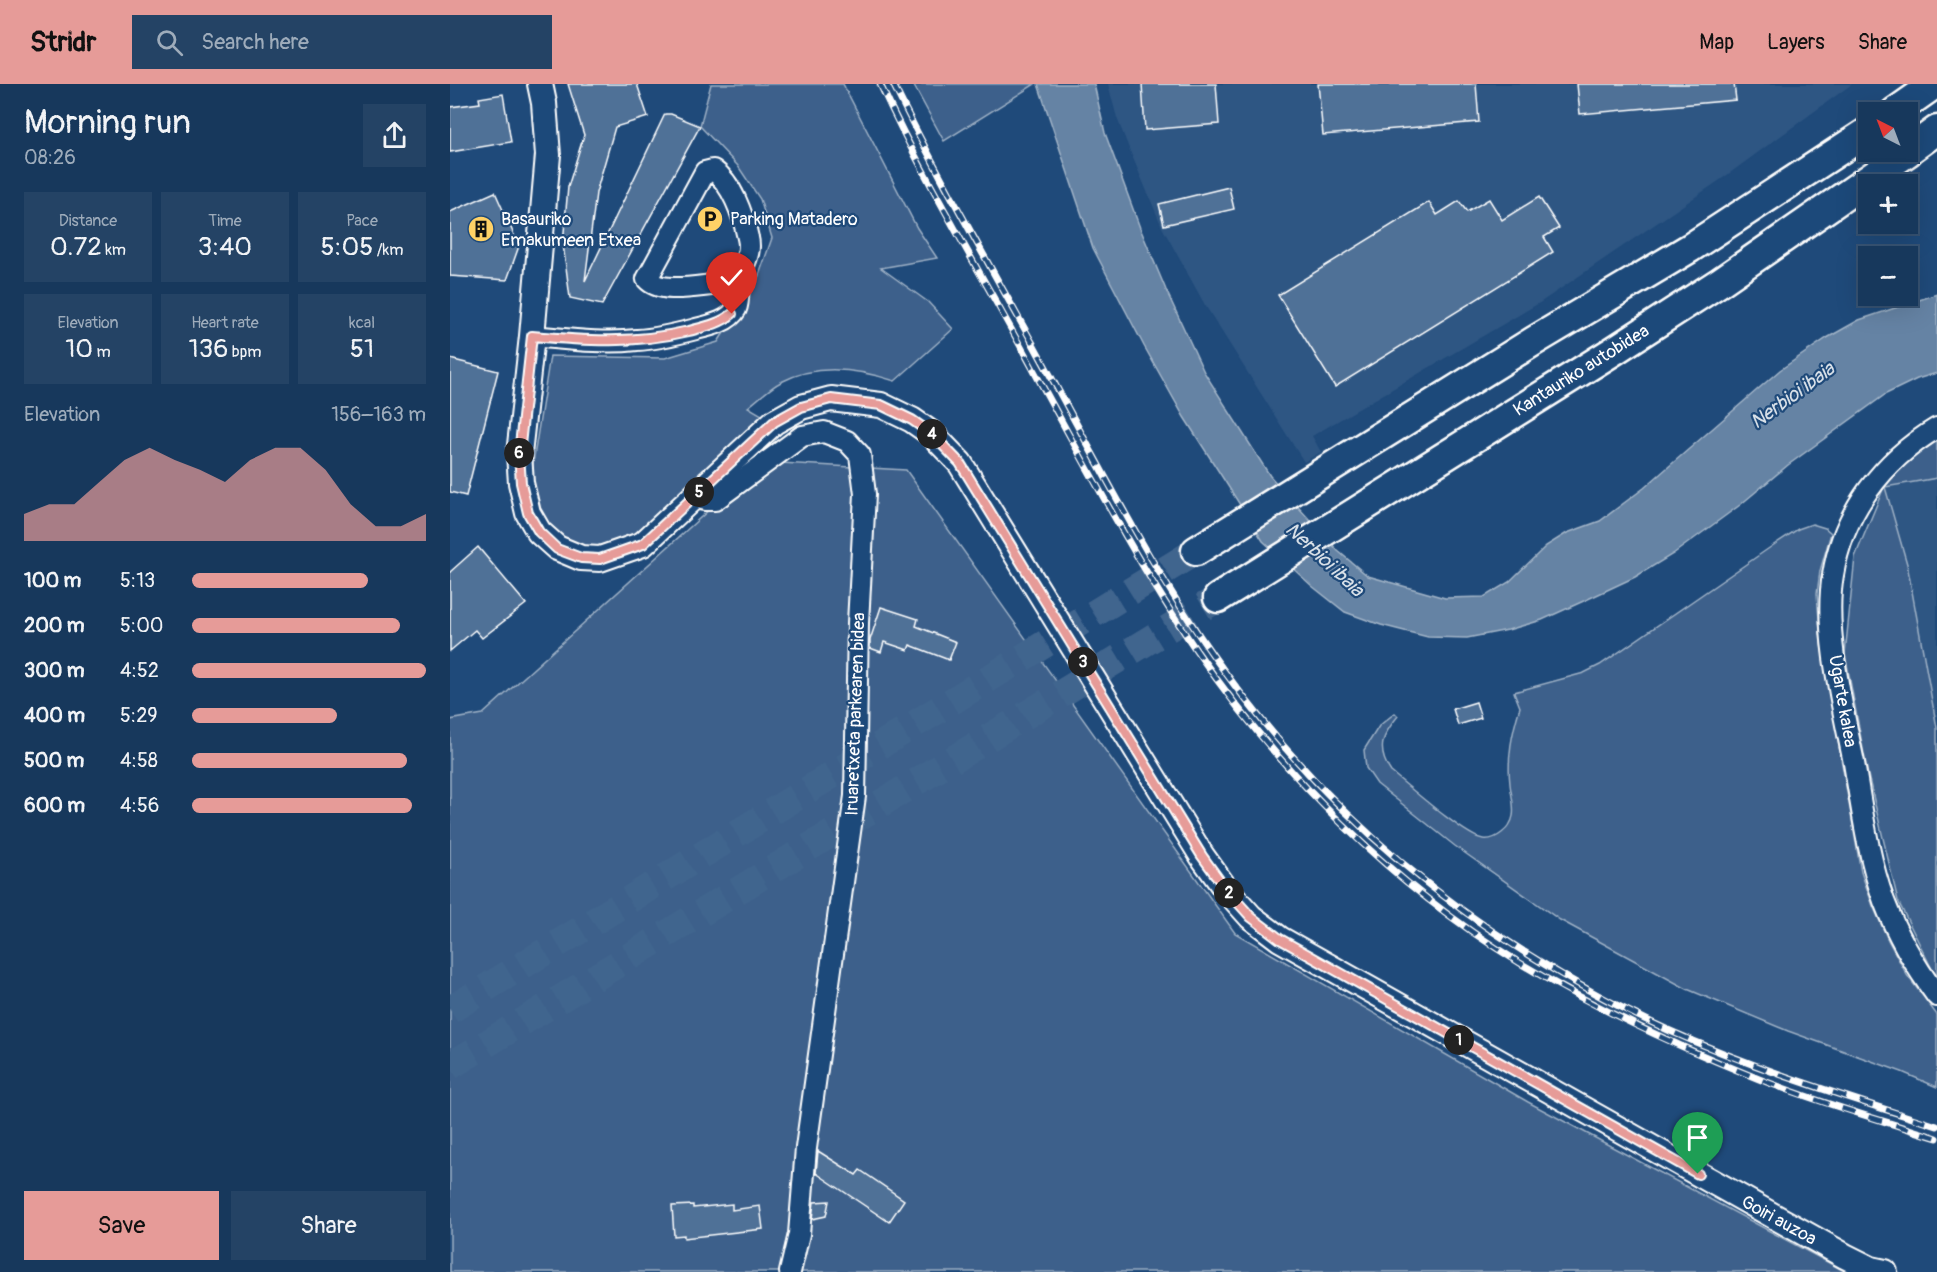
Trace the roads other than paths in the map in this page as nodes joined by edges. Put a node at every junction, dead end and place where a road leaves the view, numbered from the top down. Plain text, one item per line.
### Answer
1 (540, 84) edge
2 (1935, 84) edge
3 (1909, 102) edge
4 (1937, 130) edge
5 (1858, 138) edge
6 (1918, 144) edge
7 (1892, 162) edge
8 (738, 296) junction
9 (532, 336) junction
10 (1937, 428) edge
11 (698, 493) junction
12 (1196, 551) tunnel mouth
13 (1218, 598) tunnel mouth
14 (1937, 996) edge
15 (790, 1272) edge
16 (1885, 1272) edge

1 - 9 main road
2 - 3 highway
4 - 6 highway, Kantauriko autobidea
5 - 12 highway
7 - 13 highway, Kantauriko autobidea
8 - 8 street
8 - 9 street
9 - 11 main road, Goiri auzoa
10 - 14 street, Ugarte kalea
11 - 15 street, Iruaretxeta parkearen bidea
11 - 16 main road, Goiri auzoa

